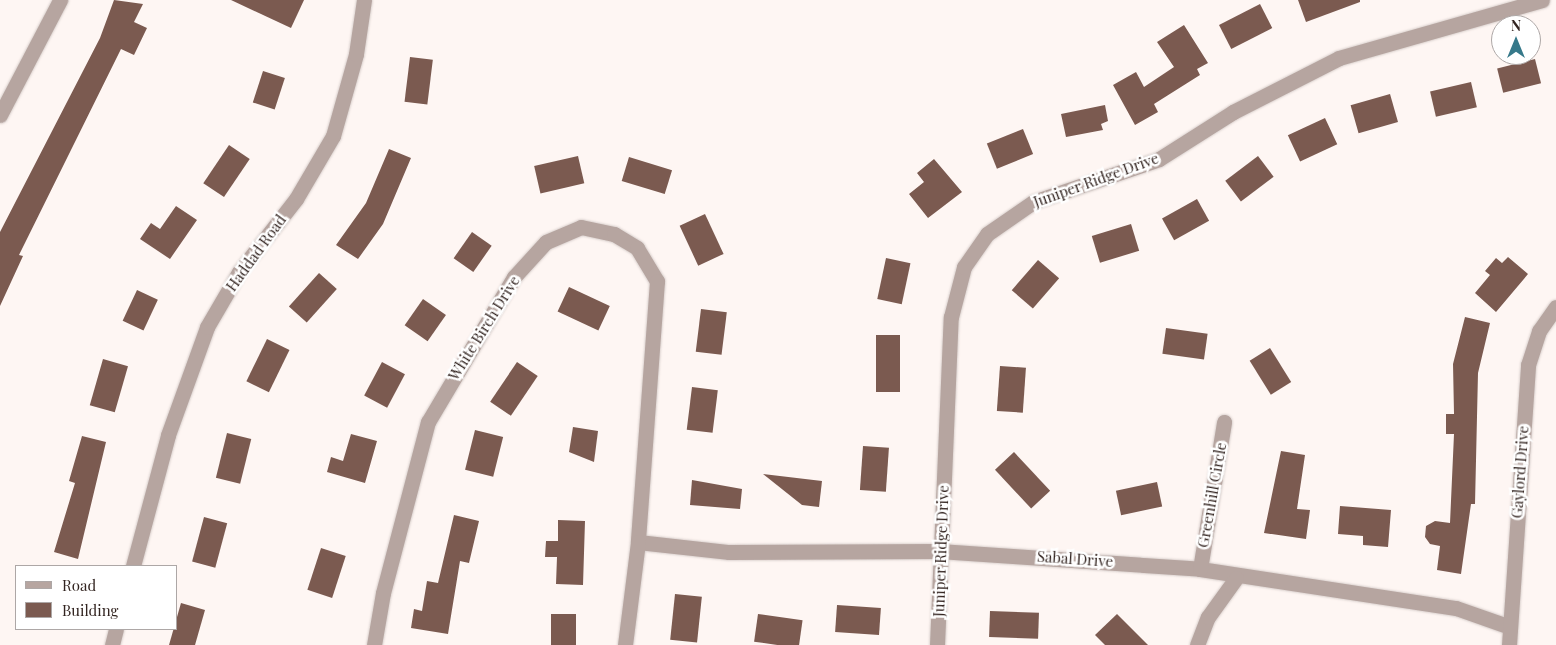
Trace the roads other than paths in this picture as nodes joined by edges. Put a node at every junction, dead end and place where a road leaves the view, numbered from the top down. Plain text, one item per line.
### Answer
1 (60, 0) edge
2 (364, 0) edge
3 (1542, 0) edge
4 (0, 115) edge
5 (1556, 307) edge
6 (1224, 422) dead end
7 (638, 542) junction
8 (939, 551) junction
9 (133, 565) edge
10 (1200, 569) junction
11 (1236, 578) junction
12 (1507, 626) junction
13 (116, 630) edge
14 (112, 645) edge
15 (374, 645) edge
16 (625, 645) edge
17 (937, 645) edge
18 (1197, 645) edge
19 (1509, 645) edge

1 - 4 street
2 - 9 street, Haddad Road
3 - 8 street, Juniper Ridge Drive
5 - 12 street, Gaylord Drive
6 - 10 street, Greenhill Circle
7 - 8 street, Sabal Drive
7 - 15 street, White Birch Drive
7 - 16 street, White Birch Drive
8 - 10 street, Sabal Drive
8 - 17 street, Juniper Ridge Drive
10 - 11 street, Sabal Drive
11 - 12 street, Sabal Drive
11 - 18 street
12 - 19 street, Gaylord Drive
13 - 14 street

